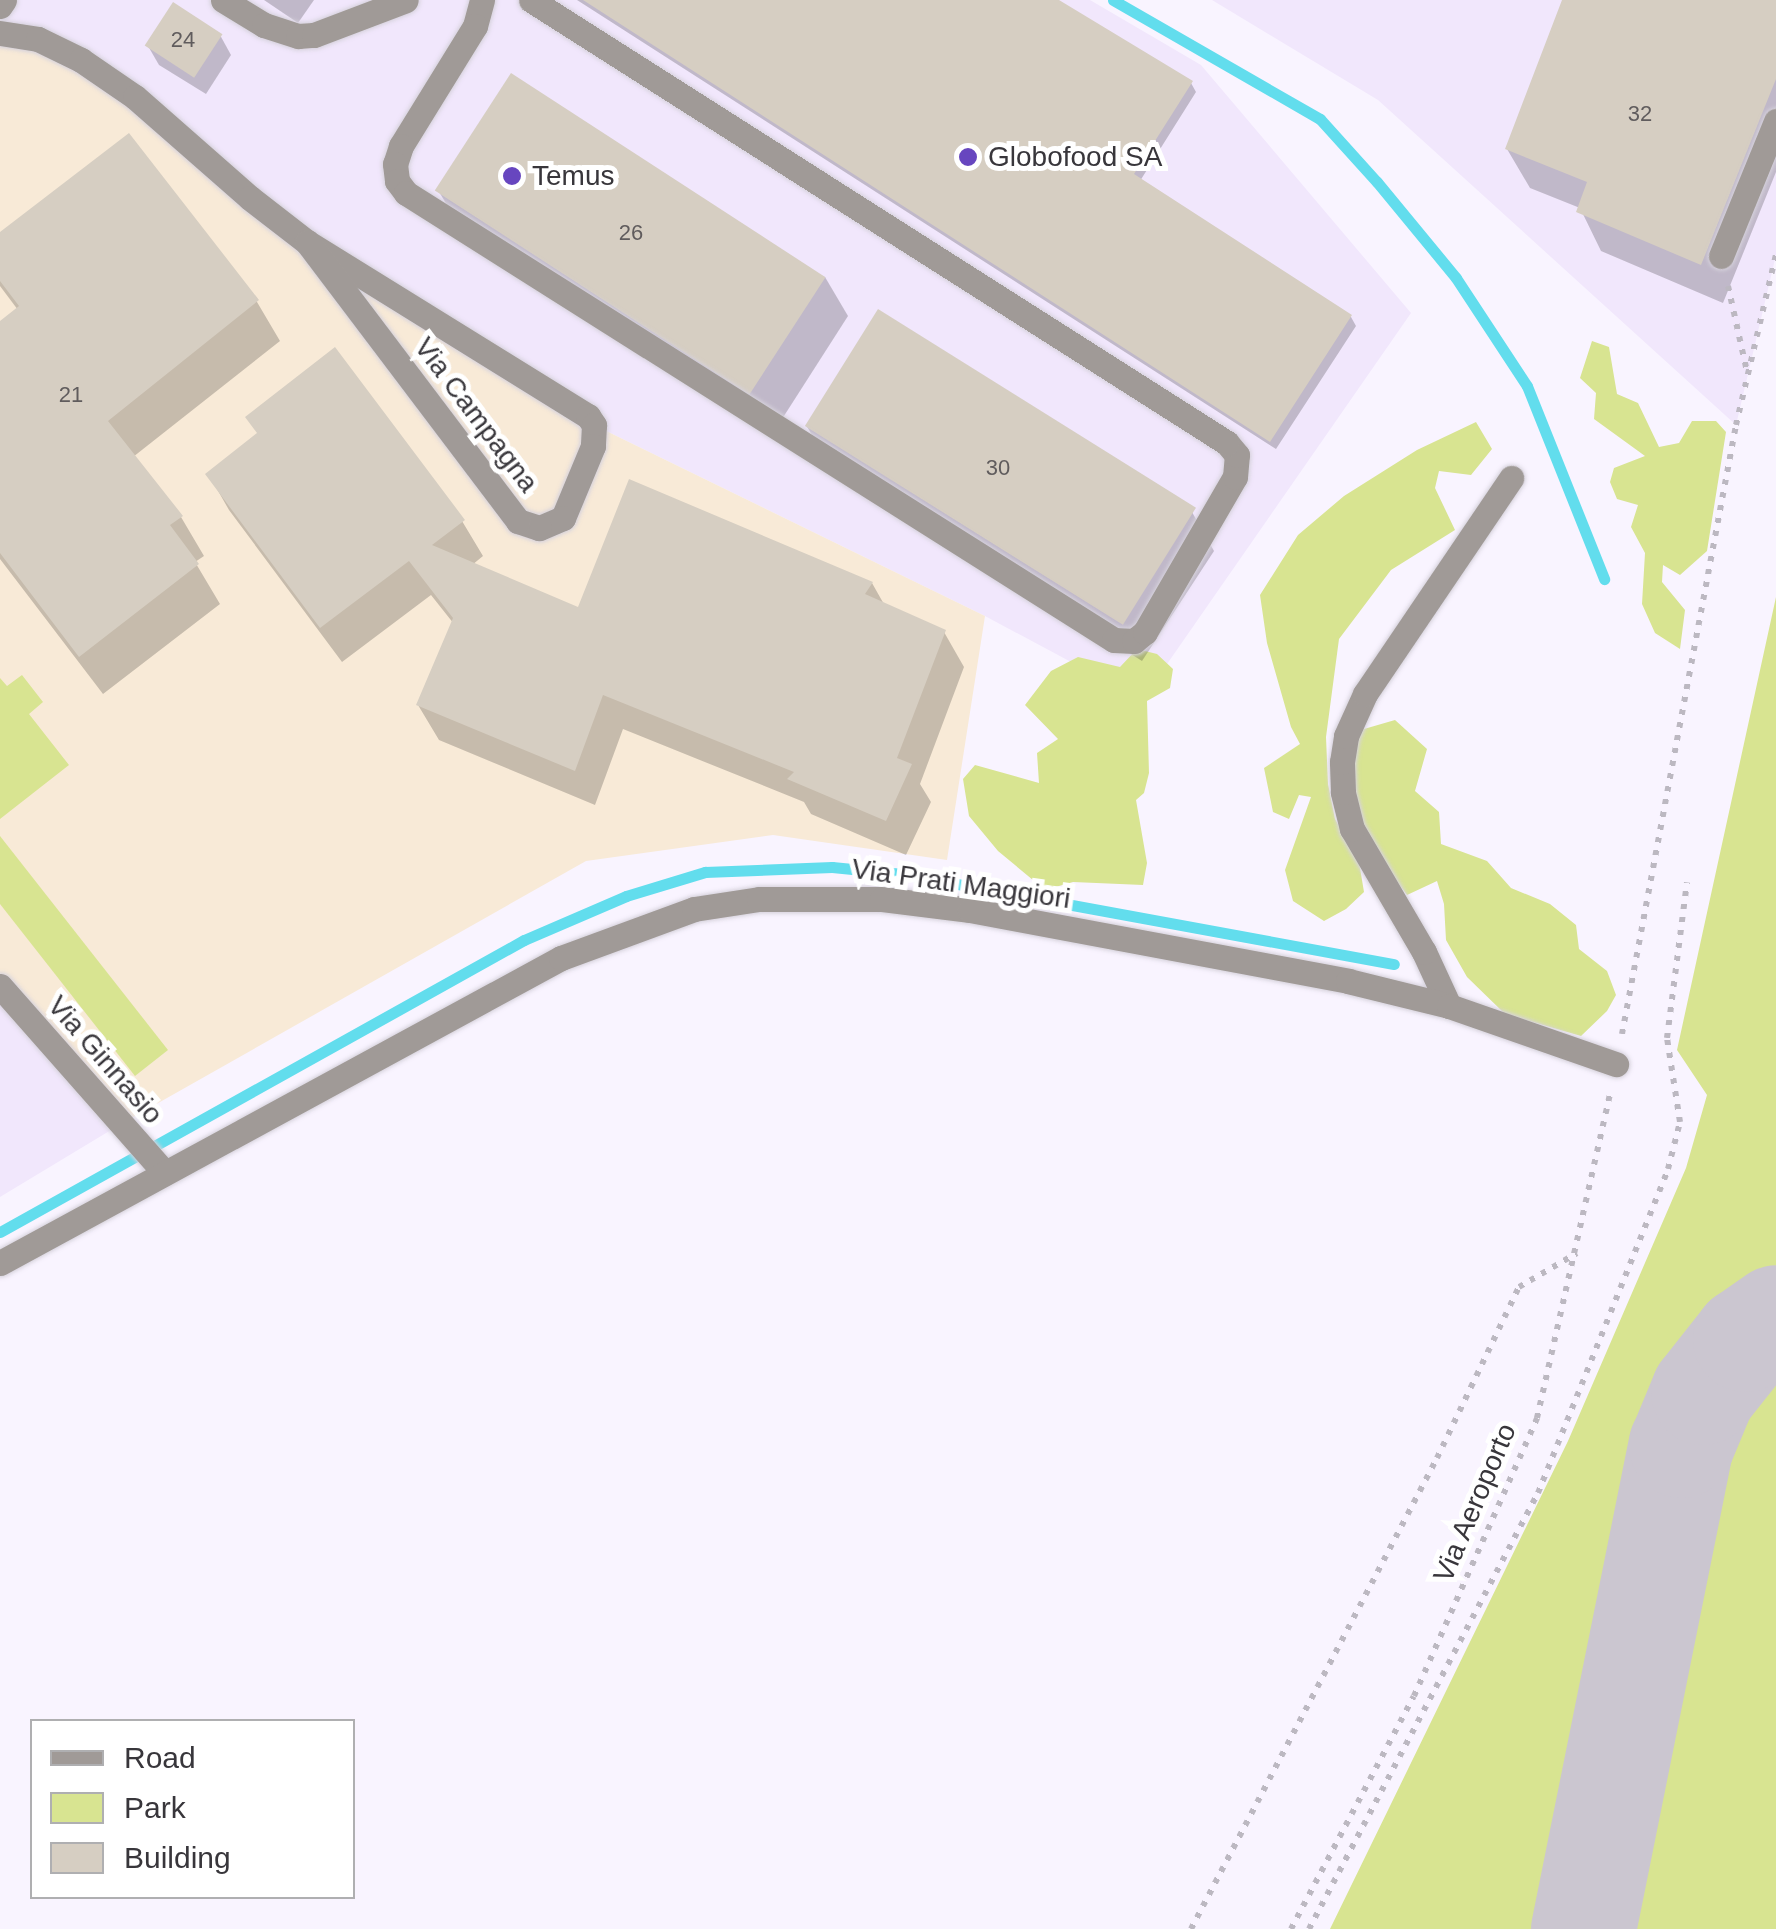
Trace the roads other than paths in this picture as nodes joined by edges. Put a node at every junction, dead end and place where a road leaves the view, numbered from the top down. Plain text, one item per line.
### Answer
1 (222, 0) edge
2 (406, 0) edge
3 (482, 0) edge
4 (532, 0) edge
5 (0, 33) edge
6 (1776, 121) edge
7 (308, 242) junction
8 (1721, 256) road end
9 (1512, 478) dead end
10 (0, 986) edge
11 (1449, 1006) junction
12 (1616, 1064) road end
13 (165, 1173) junction
14 (0, 1263) edge

1 - 2 street
3 - 4 street
5 - 7 street, Via Campagna
6 - 8 street
7 - 7 street, Via Campagna
9 - 11 street
10 - 13 street, Via Ginnasio
11 - 12 street, Via Prati Maggiori
11 - 13 street, Via Prati Maggiori
13 - 14 street, Via Prati Maggiori

